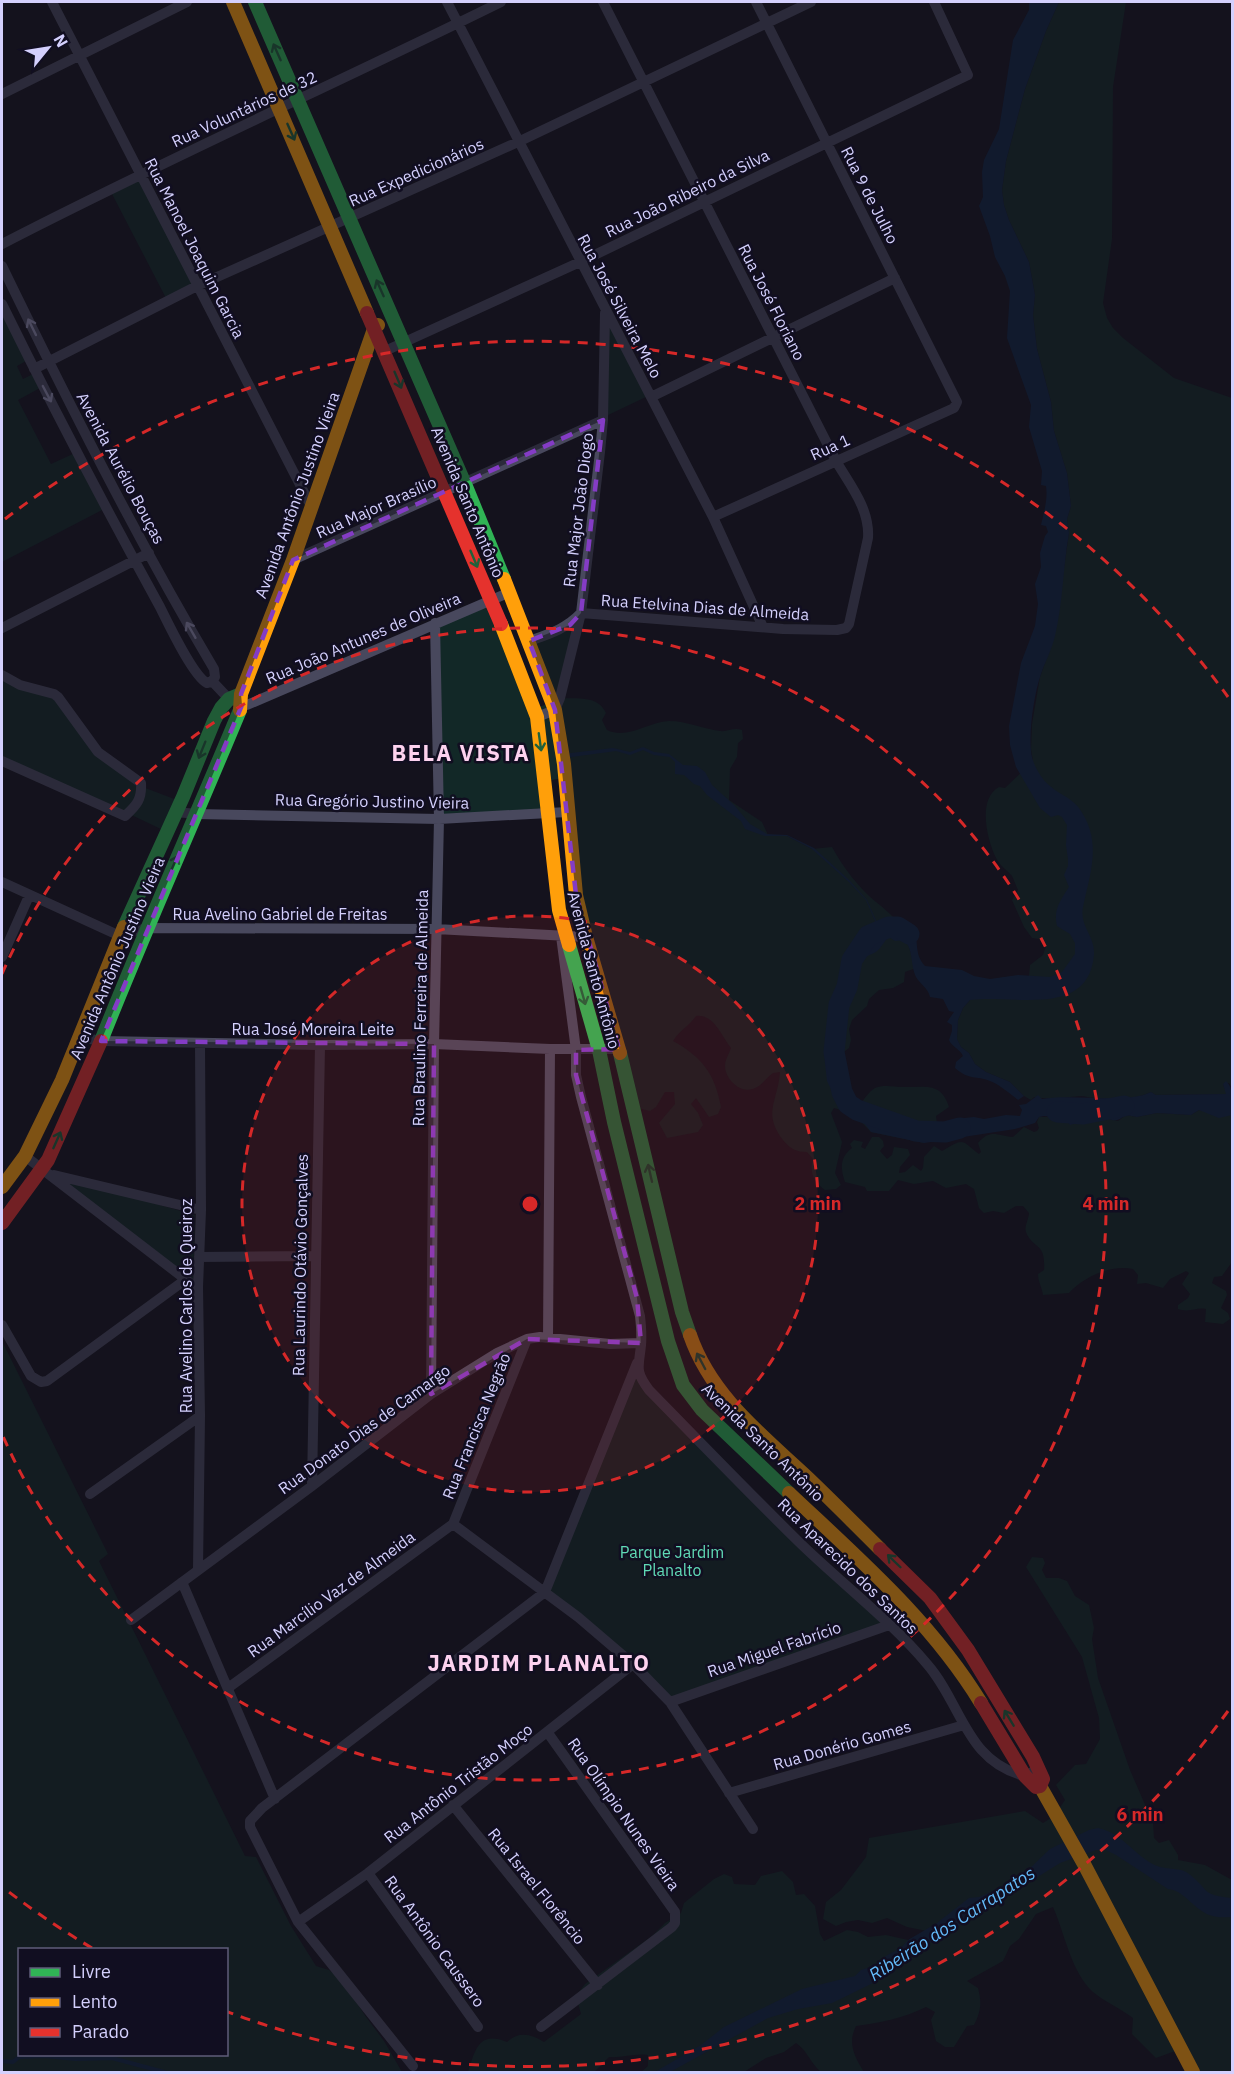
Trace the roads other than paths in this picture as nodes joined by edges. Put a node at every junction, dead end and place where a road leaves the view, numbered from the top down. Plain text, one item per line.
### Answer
1 (52, 2) edge
2 (187, 2) edge
3 (233, 2) edge
4 (255, 2) edge
5 (447, 2) edge
6 (501, 2) edge
7 (603, 2) edge
8 (756, 2) edge
9 (811, 2) edge
10 (934, 2) edge
11 (458, 23) junction
12 (766, 23) junction
13 (80, 55) junction
14 (644, 83) junction
15 (2, 94) edge
16 (298, 100) junction
17 (280, 109) junction
18 (518, 142) junction
19 (827, 143) junction
20 (140, 175) junction
21 (704, 201) junction
22 (350, 219) junction
23 (332, 226) junction
24 (2, 244) edge
25 (580, 262) junction
26 (2, 266) edge
27 (895, 278) junction
28 (197, 286) junction
29 (2, 304) edge
30 (604, 309) junction
31 (393, 318) junction
32 (375, 326) junction
33 (773, 338) junction
34 (404, 342) junction
35 (385, 351) junction
36 (48, 361) junction
37 (34, 369) junction
38 (651, 397) junction
39 (957, 402) joint
40 (603, 420) junction
41 (836, 461) junction
42 (465, 483) junction
43 (446, 492) junction
44 (312, 508) junction
45 (713, 517) junction
46 (149, 553) junction
47 (293, 560) junction
48 (135, 561) junction
49 (510, 592) junction
50 (492, 600) junction
51 (581, 614) junction
52 (435, 623) junction
53 (849, 624) joint
54 (763, 627) junction
55 (2, 628) edge
56 (529, 641) junction
57 (2, 675) edge
58 (212, 681) junction
59 (237, 699) junction
60 (555, 710) junction
61 (537, 717) junction
62 (2, 761) edge
63 (176, 812) junction
64 (567, 812) junction
65 (197, 814) junction
66 (548, 814) junction
67 (438, 819) junction
68 (2, 882) edge
69 (29, 896) junction
70 (146, 928) junction
71 (436, 929) junction
72 (120, 936) junction
73 (564, 936) junction
74 (586, 936) junction
75 (2, 957) edge
76 (80, 1037) junction
77 (101, 1041) junction
78 (200, 1043) junction
79 (434, 1044) junction
80 (320, 1045) junction
81 (550, 1049) junction
82 (619, 1049) junction
83 (576, 1050) junction
84 (599, 1050) junction
85 (25, 1156) junction
86 (47, 1172) junction
87 (2, 1187) edge
88 (201, 1210) junction
89 (2, 1223) edge
90 (315, 1256) junction
91 (199, 1257) junction
92 (185, 1280) junction
93 (198, 1287) junction
94 (2, 1324) edge
95 (548, 1338) junction
96 (527, 1339) junction
97 (641, 1343) junction
98 (637, 1362) junction
99 (431, 1394) junction
100 (200, 1416) junction
101 (312, 1486) junction
102 (90, 1494) dead end
103 (453, 1524) junction
104 (198, 1569) junction
105 (182, 1582) junction
106 (545, 1592) junction
107 (131, 1620) dead end
108 (889, 1625) junction
109 (633, 1664) junction
110 (228, 1688) junction
111 (670, 1702) junction
112 (964, 1725) junction
113 (548, 1732) junction
114 (1039, 1768) junction
115 (1025, 1776) junction
116 (1040, 1786) junction
117 (729, 1793) junction
118 (275, 1799) junction
119 (453, 1804) junction
120 (753, 1829) dead end
121 (368, 1873) junction
122 (298, 1922) junction
123 (598, 1986) junction
124 (478, 2027) dead end
125 (541, 2027) dead end
126 (413, 2066) dead end
127 (1193, 2071) edge

1 - 13 street, Rua Manoel Joaquim Garcia
2 - 13 street
3 - 17 street, Avenida Santo Antônio
16 -> 4 street, Avenida Santo Antônio
5 - 11 street, Rua José Silveira Melo
6 - 11 street, Rua Voluntários de 32
7 - 14 street, Rua José Floriano
8 - 12 street, Rua 9 de Julho
9 - 12 street, Rua Expedicionários
10 - 19 street, Rua João Ribeiro da Silva
11 - 16 street, Rua Voluntários de 32
11 - 18 street, Rua José Silveira Melo
12 - 14 street, Rua Expedicionários
12 - 19 street, Rua 9 de Julho
13 - 15 street
13 - 20 street, Rua Manoel Joaquim Garcia
14 - 18 street, Rua Expedicionários
14 - 21 street, Rua José Floriano
16 - 17 street, Rua Voluntários de 32
16 - 22 street, Avenida Santo Antônio
17 - 20 street, Rua Voluntários de 32
17 -> 23 street, Avenida Santo Antônio
18 - 22 street, Rua Expedicionários
18 - 25 street, Rua José Silveira Melo
19 - 21 street, Rua João Ribeiro da Silva
19 - 27 street, Rua 9 de Julho
20 - 24 street, Rua Voluntários de 32
20 - 28 street, Rua Manoel Joaquim Garcia
21 - 25 street, Rua João Ribeiro da Silva
21 - 33 street, Rua José Floriano
22 - 23 street, Rua Expedicionários
31 -> 22 street, Avenida Santo Antônio
23 - 28 street, Rua Expedicionários
23 - 32 street, Avenida Santo Antônio
25 - 30 street, Rua José Silveira Melo
25 - 34 street, Rua João Ribeiro da Silva
36 -> 26 street, Avenida Aurélio Bouças
27 - 33 street
27 - 39 street, Rua 9 de Julho
28 - 36 street, Rua Expedicionários
28 - 44 street, Rua Manoel Joaquim Garcia
29 - 37 street, Avenida Aurélio Bouças
30 - 38 street, Rua José Silveira Melo
30 - 40 street, Rua Major João Diogo
31 - 32 street
31 - 34 street, Avenida Santo Antônio
32 - 35 street, Avenida Santo Antônio
32 - 44 street, Avenida Antônio Justino Vieira
33 - 38 street
33 - 41 street, Rua José Floriano
34 - 35 street, Rua João Ribeiro da Silva
34 - 42 street, Avenida Santo Antônio
35 -> 43 street, Avenida Santo Antônio
36 - 37 street, Rua Expedicionários
36 - 46 street, Avenida Aurélio Bouças
37 -> 48 street, Avenida Aurélio Bouças
38 - 45 street, Rua José Silveira Melo
39 - 41 street, Rua 1
40 - 42 street, Rua Major Brasílio
40 - 51 street, Rua Major João Diogo
41 - 45 street, Rua 1
41 - 53 street, Rua José Floriano
42 - 43 street, Rua Major Brasílio
42 - 49 street, Avenida Santo Antônio
43 - 47 street, Rua Major Brasílio
43 -> 50 street, Avenida Santo Antônio
44 - 47 street, Avenida Antônio Justino Vieira
45 - 54 street, Rua José Silveira Melo
46 - 48 street
58 -> 46 street, Avenida Aurélio Bouças
47 - 59 street, Avenida Antônio Justino Vieira
48 - 55 street
48 - 58 street, Avenida Aurélio Bouças
49 - 50 street, Rua João Antunes de Oliveira
49 - 56 street, Avenida Santo Antônio
50 - 52 street, Rua João Antunes de Oliveira
50 - 61 street, Avenida Santo Antônio
51 - 54 street, Rua Etelvina Dias de Almeida
51 - 56 street, Rua Etelvina Dias de Almeida
51 - 60 street, Rua Major João Diogo
52 - 59 street, Rua João Antunes de Oliveira
52 - 67 street, Rua Braulino Ferreira de Almeida
53 - 54 street, Rua Etelvina Dias de Almeida
56 - 60 street, Avenida Santo Antônio
57 - 62 street
58 - 59 street, Avenida Aurélio Bouças
59 -> 63 street, Avenida Antônio Justino Vieira
59 - 65 street, Avenida Antônio Justino Vieira
60 - 61 street
60 - 64 street, Avenida Santo Antônio
61 -> 66 street, Avenida Santo Antônio
63 - 65 street, Rua Gregório Justino Vieira
63 - 72 street, Avenida Antônio Justino Vieira
64 - 66 street, Rua Gregório Justino Vieira
64 - 74 street, Avenida Santo Antônio
65 - 67 street, Rua Gregório Justino Vieira
70 -> 65 street, Avenida Antônio Justino Vieira
66 - 67 street, Rua Gregório Justino Vieira
66 - 73 street, Avenida Santo Antônio
67 - 71 street, Rua Braulino Ferreira de Almeida
68 - 69 street
69 - 72 street
69 - 75 street
70 - 71 street, Rua Avelino Gabriel de Freitas
70 - 72 street, Rua Avelino Gabriel de Freitas
70 - 77 street, Avenida Antônio Justino Vieira
71 - 73 street, Rua Avelino Gabriel de Freitas
71 - 79 street, Rua Braulino Ferreira de Almeida
72 - 76 street, Avenida Antônio Justino Vieira
73 - 74 street, Rua Avelino Gabriel de Freitas
73 - 83 street
73 -> 84 street, Avenida Santo Antônio
74 - 82 street, Avenida Santo Antônio
76 - 77 street, Rua José Moreira Leite
76 - 85 street, Avenida Antônio Justino Vieira
77 - 78 street, Rua José Moreira Leite
86 -> 77 street, Avenida Antônio Justino Vieira
78 - 80 street, Rua José Moreira Leite
78 - 88 street, Rua Avelino Carlos de Queiroz
79 - 80 street, Rua José Moreira Leite
79 - 81 street, Rua José Moreira Leite
79 - 99 street, Rua Braulino Ferreira de Almeida
80 - 90 street, Rua Laurindo Otávio Gonçalves
81 - 83 street, Rua José Moreira Leite
81 - 95 street
82 - 84 street, Rua José Moreira Leite
114 -> 82 street, Avenida Santo Antônio
83 - 84 street, Rua José Moreira Leite
83 - 97 street
84 - 115 street, Avenida Santo Antônio
85 - 86 street
85 - 87 street, Avenida Antônio Justino Vieira
86 - 88 street
86 - 89 street, Avenida Antônio Justino Vieira
86 - 92 street
88 - 91 street, Rua Avelino Carlos de Queiroz
90 - 91 street
90 - 101 street, Rua Laurindo Otávio Gonçalves
91 - 93 street, Rua Avelino Carlos de Queiroz
92 - 93 street
92 - 94 street
93 - 100 street, Rua Avelino Carlos de Queiroz
95 - 96 street, Rua Donato Dias de Camargo
95 - 97 street, Rua Donato Dias de Camargo
96 - 99 street, Rua Donato Dias de Camargo
96 - 103 street, Rua Francisca Negrão
97 - 98 street
98 - 106 street
98 - 108 street, Rua Aparecido dos Santos
99 - 101 street, Rua Donato Dias de Camargo
100 - 102 street
100 - 104 street, Rua Avelino Carlos de Queiroz
101 - 104 street, Rua Donato Dias de Camargo
103 - 106 street
103 - 110 street, Rua Marcílio Vaz de Almeida
104 - 105 street, Rua Donato Dias de Camargo
105 - 107 street, Rua Donato Dias de Camargo
105 - 110 street
106 - 109 street
106 - 118 street
108 - 111 street, Rua Miguel Fabrício
108 - 112 street, Rua Aparecido dos Santos
109 - 111 street
109 - 113 street, Rua Antônio Tristão Moço
110 - 118 street
111 - 117 street
112 - 115 street, Rua Aparecido dos Santos
112 - 117 street, Rua Donério Gomes
113 - 119 street, Rua Antônio Tristão Moço
113 - 123 street, Rua Olímpio Nunes Vieira
114 - 115 street
114 - 116 street, Avenida Santo Antônio
115 - 116 street, Avenida Santo Antônio
116 - 127 street, Avenida Santo Antônio
117 - 120 street
118 - 122 street
119 - 121 street, Rua Antônio Tristão Moço
119 - 123 street, Rua Israel Florêncio
121 - 122 street, Rua Antônio Tristão Moço
121 - 124 street, Rua Antônio Caussero
122 - 126 street
123 - 125 street

